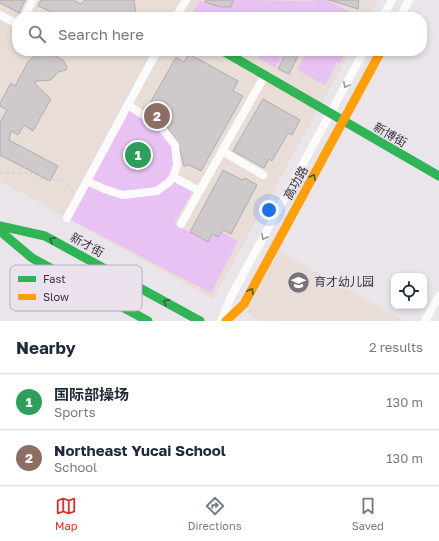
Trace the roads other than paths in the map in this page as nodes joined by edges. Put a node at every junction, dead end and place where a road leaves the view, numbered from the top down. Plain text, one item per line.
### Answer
1 (33, 0) edge
2 (186, 0) edge
3 (392, 0) edge
4 (409, 0) edge
5 (27, 12) edge
6 (179, 12) edge
7 (386, 12) edge
8 (403, 12) edge
9 (0, 15) edge
10 (12, 21) edge
11 (154, 56) edge
12 (231, 56) edge
13 (361, 56) edge
14 (379, 56) edge
15 (265, 76) junction
16 (128, 105) junction
17 (330, 114) junction
18 (343, 122) junction
19 (222, 151) junction
20 (263, 175) dead end
21 (439, 176) edge
22 (173, 177) junction
23 (87, 181) junction
24 (200, 191) junction
25 (67, 218) dead end
26 (181, 224) dead end
27 (0, 226) edge
28 (0, 231) edge
29 (45, 265) edge
30 (98, 265) edge
31 (142, 289) edge
32 (439, 296) edge
33 (130, 311) edge
34 (148, 321) edge
35 (200, 321) edge
36 (221, 321) edge
37 (226, 321) edge
38 (425, 321) edge

1 - 5 street
2 - 6 street
3 - 7 street
4 - 8 street
9 - 10 street
11 - 16 street
12 - 15 street, 新博街
13 -> 17 street, 高功路
14 - 18 street, 高功路
15 - 17 street, 新博街
15 - 19 street
16 - 22 street
16 - 23 street
17 - 18 street, 新博街
17 -> 36 street, 高功路
18 - 21 street, 新博街
37 -> 18 street, 高功路
19 - 20 street
19 - 24 street
22 - 23 street
22 - 24 street
23 - 25 street
24 - 26 street
30 -> 27 street, 新才街
28 - 29 street
35 -> 31 street, 新才街
32 - 38 street
33 - 34 street

